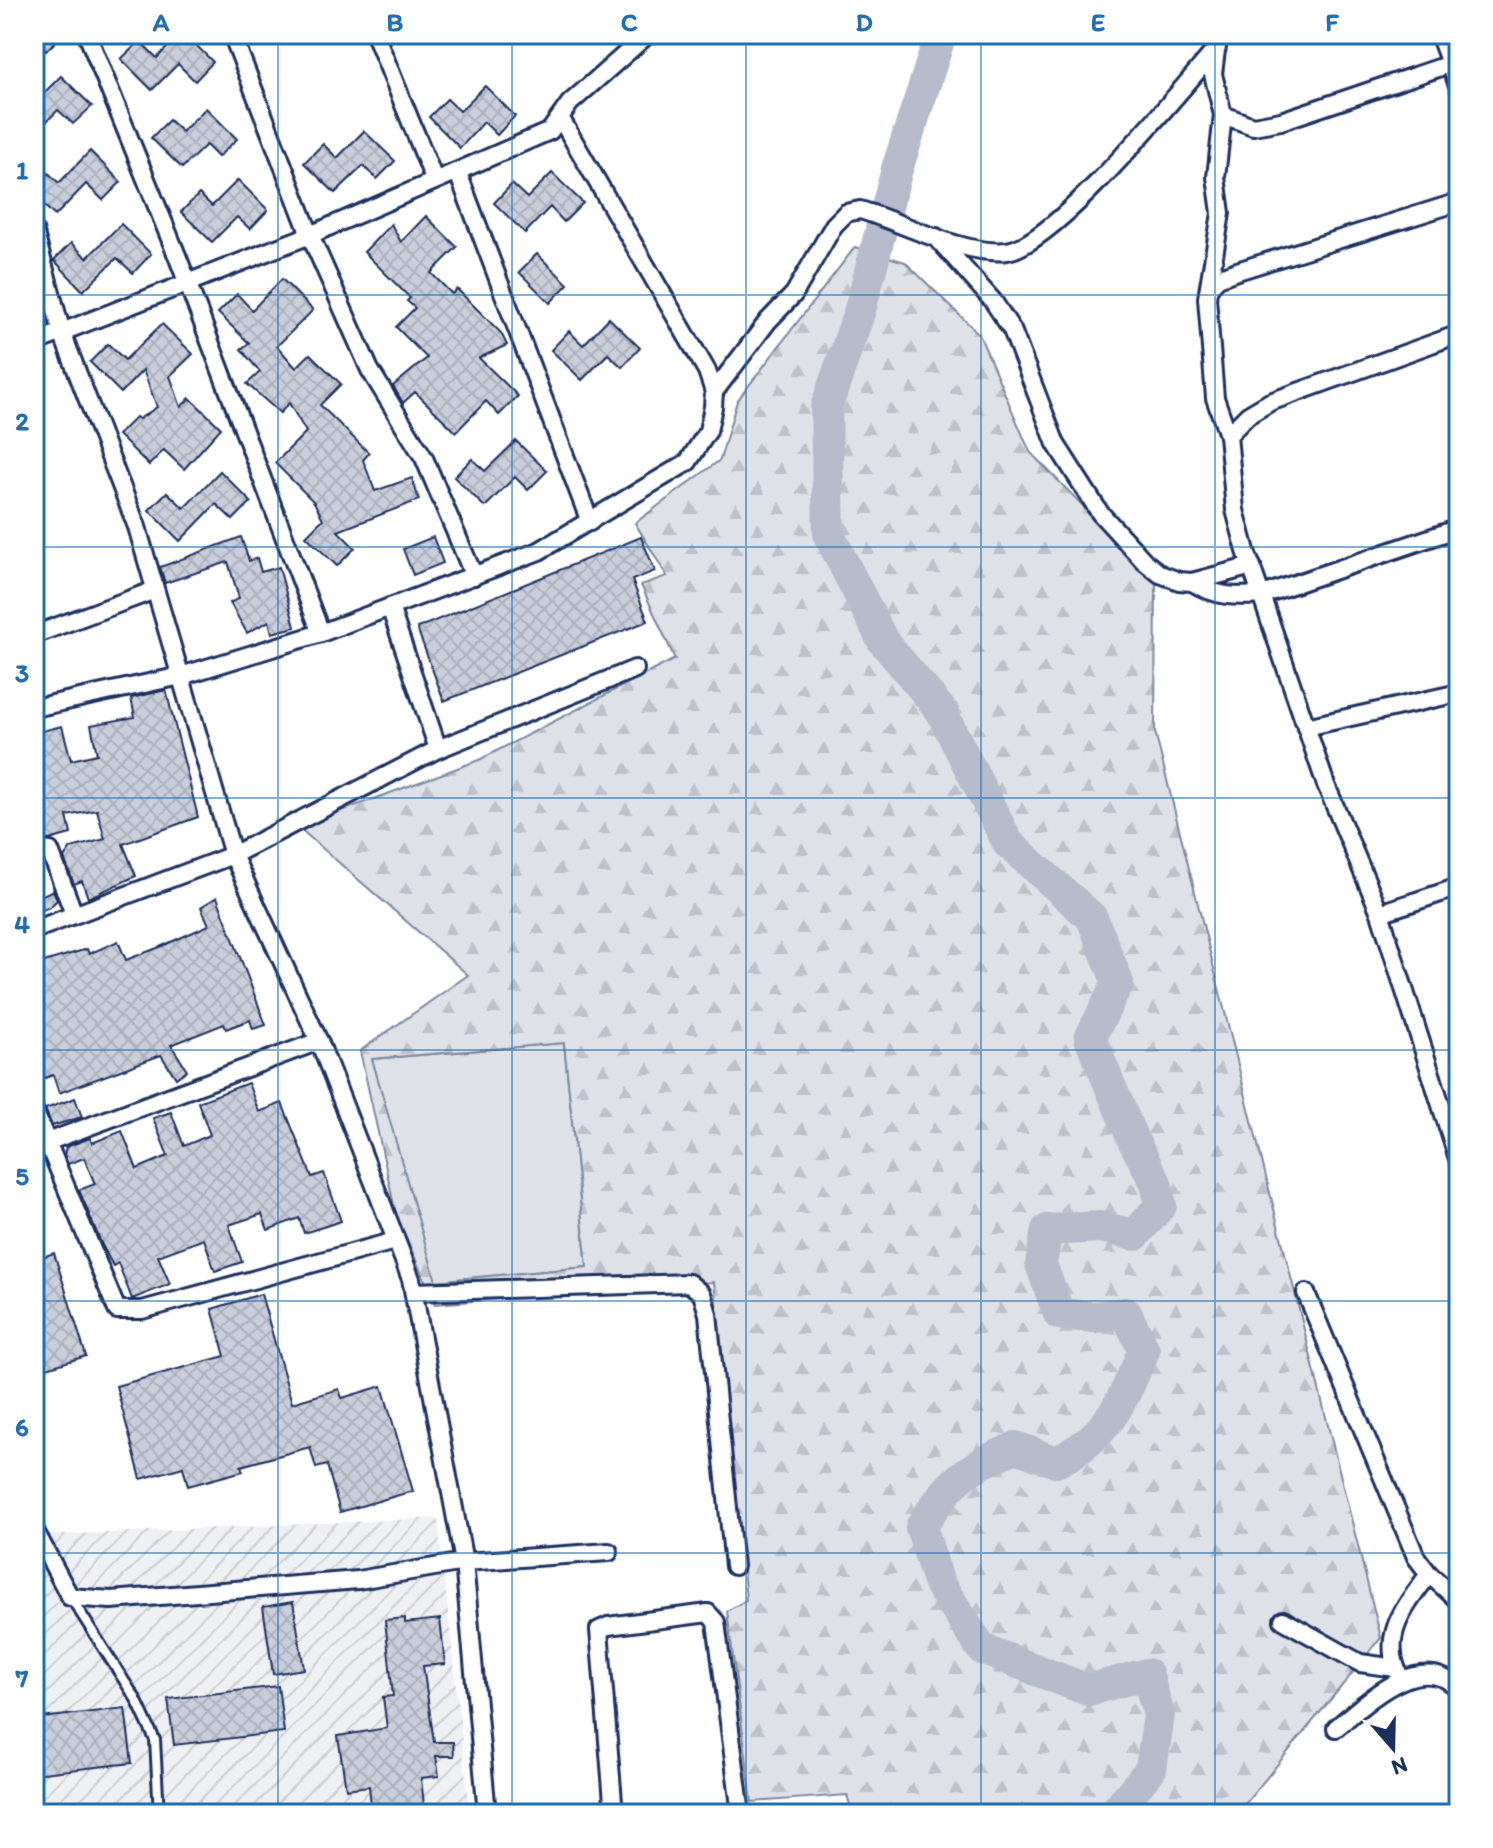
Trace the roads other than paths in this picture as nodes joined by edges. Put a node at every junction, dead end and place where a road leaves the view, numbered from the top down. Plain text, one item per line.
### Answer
1 (87, 34) edge
2 (232, 34) edge
3 (375, 34) edge
4 (648, 34) edge
5 (1439, 34) edge
6 (1217, 41) edge
7 (1450, 64) junction
8 (1459, 88) edge
9 (1223, 115) junction
10 (561, 119) junction
11 (458, 173) junction
12 (434, 179) junction
13 (1459, 202) edge
14 (34, 230) edge
15 (310, 235) junction
16 (935, 235) junction
17 (185, 283) junction
18 (1210, 286) junction
19 (62, 333) junction
20 (1459, 334) edge
21 (34, 343) edge
22 (714, 392) junction
23 (1228, 435) junction
24 (590, 522) junction
25 (1459, 528) edge
26 (1252, 566) junction
27 (474, 576) junction
28 (1192, 582) junction
29 (155, 590) junction
30 (1262, 595) junction
31 (390, 607) junction
32 (321, 633) junction
33 (34, 635) edge
34 (635, 669) dead end
35 (181, 676) junction
36 (1459, 693) edge
37 (34, 708) edge
38 (1306, 727) junction
39 (438, 749) junction
40 (34, 849) edge
41 (233, 855) junction
42 (1459, 887) edge
43 (1380, 913) junction
44 (74, 914) junction
45 (34, 930) edge
46 (319, 1041) junction
47 (34, 1110) edge
48 (47, 1142) junction
49 (1459, 1162) edge
50 (395, 1241) junction
51 (414, 1292) junction
52 (1306, 1293) dead end
53 (34, 1529) edge
54 (609, 1552) dead end
55 (464, 1562) junction
56 (734, 1566) dead end
57 (1429, 1574) junction
58 (70, 1597) junction
59 (1459, 1601) edge
60 (1283, 1620) dead end
61 (1398, 1674) junction
62 (1459, 1689) edge
63 (1336, 1728) dead end
64 (159, 1814) edge
65 (487, 1814) edge
66 (614, 1814) edge
67 (741, 1814) edge

1 - 17 street
2 - 15 street
3 - 12 street
4 - 10 street
5 - 7 street
6 - 9 street
6 - 16 street
7 - 8 street
7 - 9 street
9 - 18 street
10 - 11 street
10 - 22 street
11 - 12 street
11 - 24 street
12 - 15 street
13 - 18 street
14 - 19 street
15 - 17 street
15 - 27 street
16 - 22 street
16 - 28 street
17 - 19 street
17 - 32 street
18 - 23 street
19 - 21 street
19 - 29 street
20 - 23 street
22 - 24 street
23 - 26 street
24 - 27 street
25 - 30 street
26 - 28 street
26 - 30 street
27 - 31 street
28 - 30 street
29 - 33 street
29 - 35 street
30 - 38 street
31 - 32 street
31 - 39 street
32 - 35 street
34 - 39 street
35 - 37 street
35 - 41 street
36 - 38 street
38 - 43 street
39 - 41 street
40 - 44 street
41 - 44 street
41 - 46 street
42 - 43 street
43 - 49 street
44 - 45 street
46 - 48 street
46 - 50 street
47 - 48 street
48 - 50 street
50 - 51 street
51 - 55 street
51 - 56 street
52 - 57 street
53 - 58 street
54 - 55 street
55 - 58 street
55 - 65 street
57 - 59 street
57 - 61 street
58 - 64 lane
60 - 61 street
61 - 62 street
61 - 63 street
66 - 67 street

